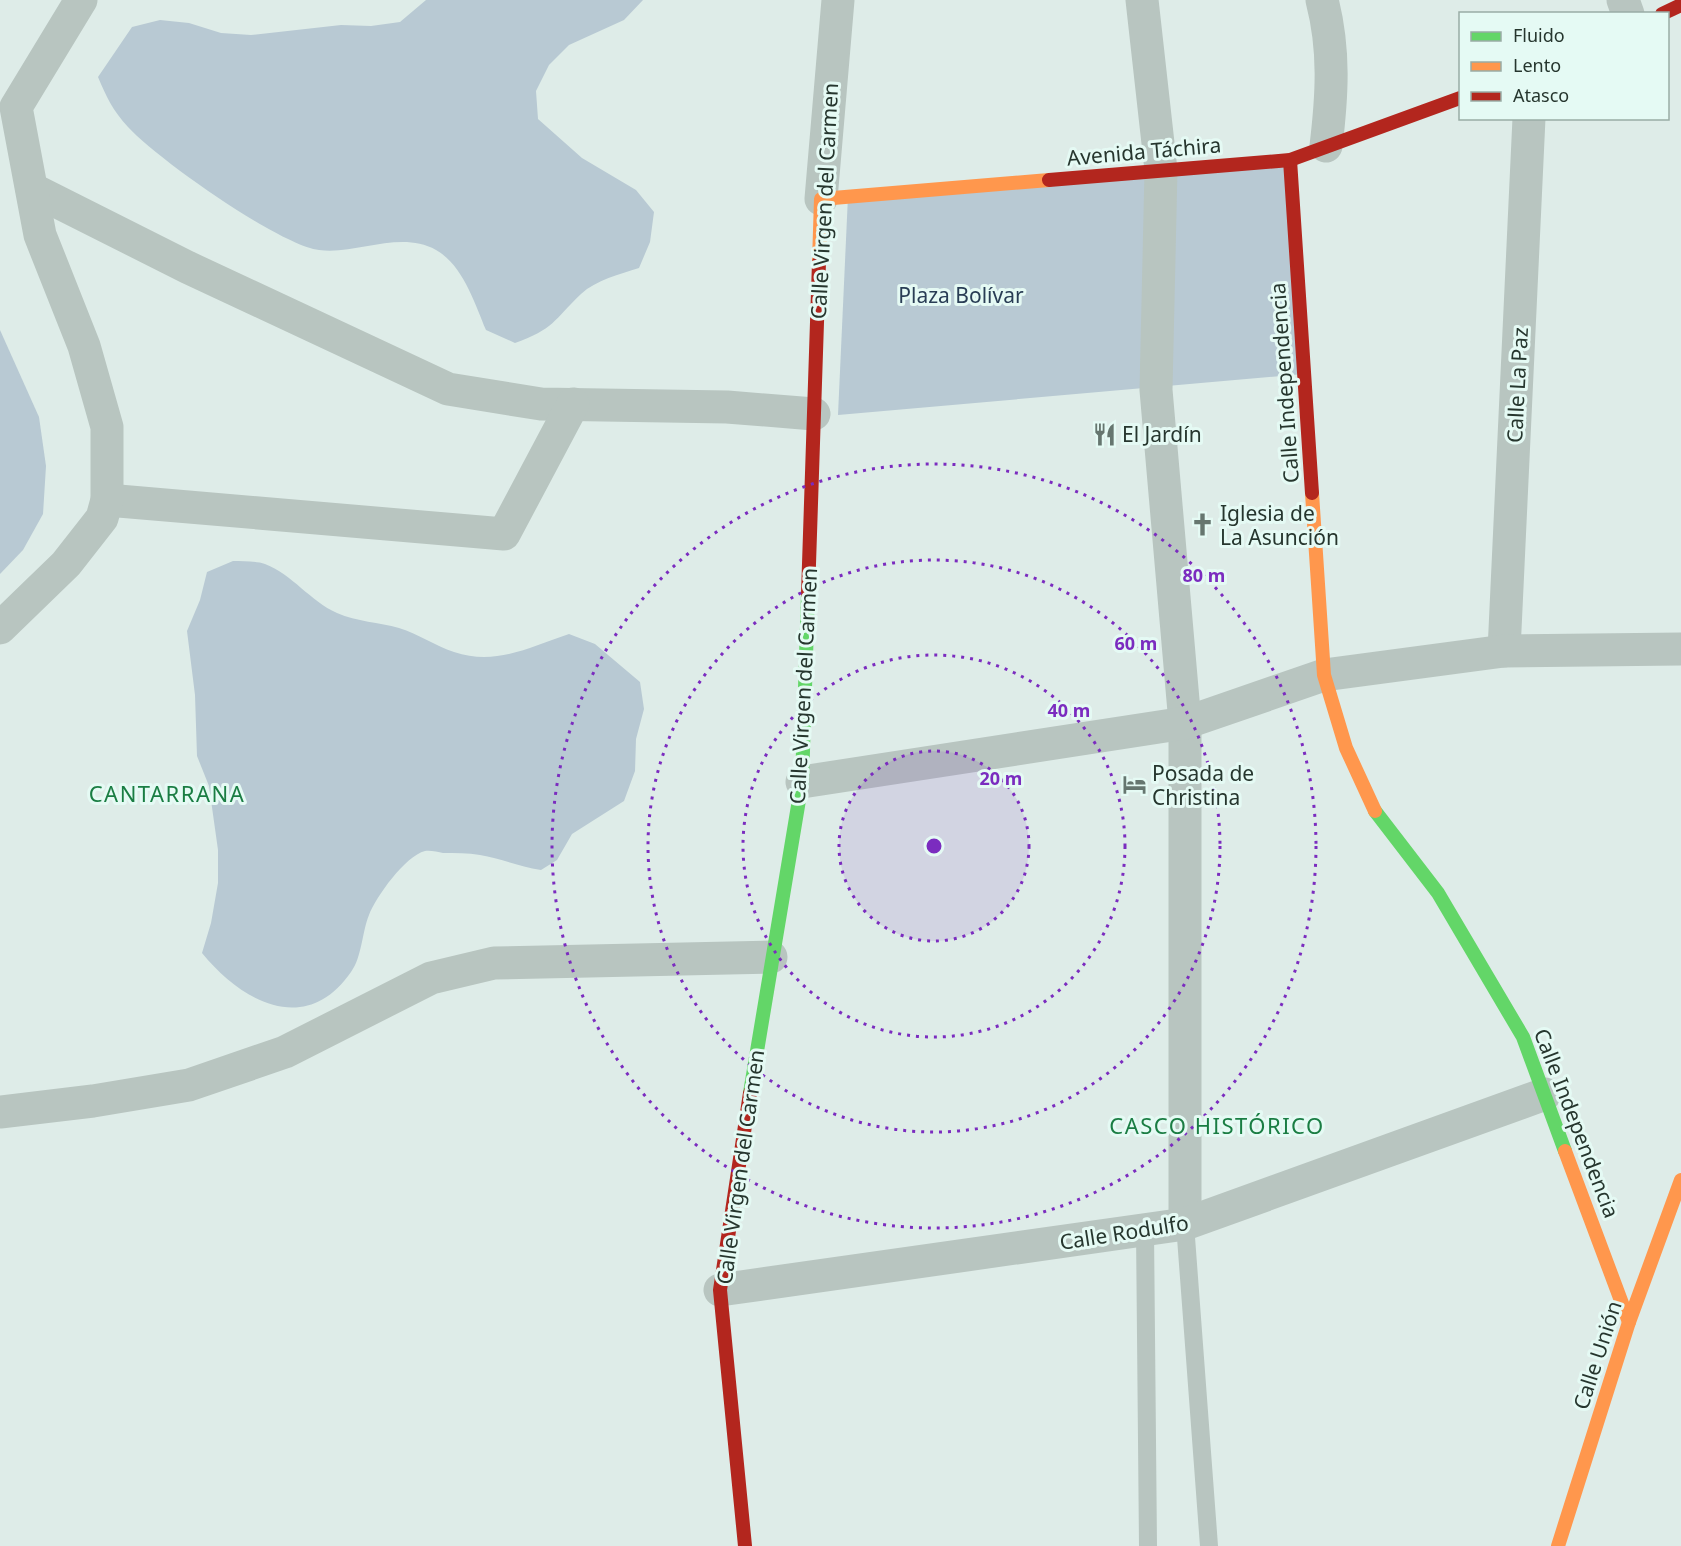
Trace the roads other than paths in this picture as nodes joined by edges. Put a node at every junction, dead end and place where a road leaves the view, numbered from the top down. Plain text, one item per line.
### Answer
1 (81, 0) edge
2 (838, 0) edge
3 (1142, 0) edge
4 (1322, 0) edge
5 (1681, 5) edge
6 (1666, 12) edge
7 (1459, 99) edge
8 (1528, 120) edge
9 (1326, 146) junction
10 (1290, 160) junction
11 (1161, 170) junction
12 (32, 189) junction
13 (821, 199) junction
14 (573, 404) junction
15 (814, 414) junction
16 (107, 500) junction
17 (2, 629) edge
18 (1681, 649) edge
19 (1504, 651) junction
20 (1324, 675) junction
21 (1185, 723) junction
22 (802, 782) junction
23 (771, 957) junction
24 (1545, 1094) junction
25 (0, 1112) edge
26 (1681, 1180) edge
27 (1185, 1224) junction
28 (1145, 1230) junction
29 (720, 1290) junction
30 (1629, 1322) junction
31 (745, 1546) edge
32 (1148, 1546) edge
33 (1209, 1546) edge
34 (1558, 1546) edge

1 - 12 street
2 - 13 street, Calle Virgen del Carmen
3 - 11 street
4 - 9 street
5 - 6 street
7 - 9 street, Avenida Táchira
8 - 19 street, Calle La Paz
9 - 10 street, Avenida Táchira
10 - 11 street, Avenida Táchira
10 - 20 street, Calle Independencia
11 - 13 street, Avenida Táchira
11 - 21 street
12 - 14 street
12 - 16 street
13 - 15 street, Calle Virgen del Carmen
14 - 15 street
14 - 16 street
15 - 22 street, Calle Virgen del Carmen
16 - 17 street
18 - 19 street
19 - 20 street
20 - 21 street
20 - 24 street, Calle Independencia
21 - 22 street
21 - 27 street
22 - 23 street, Calle Virgen del Carmen
23 - 25 street
23 - 29 street, Calle Virgen del Carmen
24 - 27 street, Calle Rodulfo
24 - 30 street, Calle Independencia
26 - 30 street, Calle Unión
27 - 28 street, Calle Rodulfo
27 - 33 lane
28 - 29 street, Calle Rodulfo
28 - 32 lane
29 - 31 street, Calle Virgen del Carmen
30 - 34 street, Calle Unión

